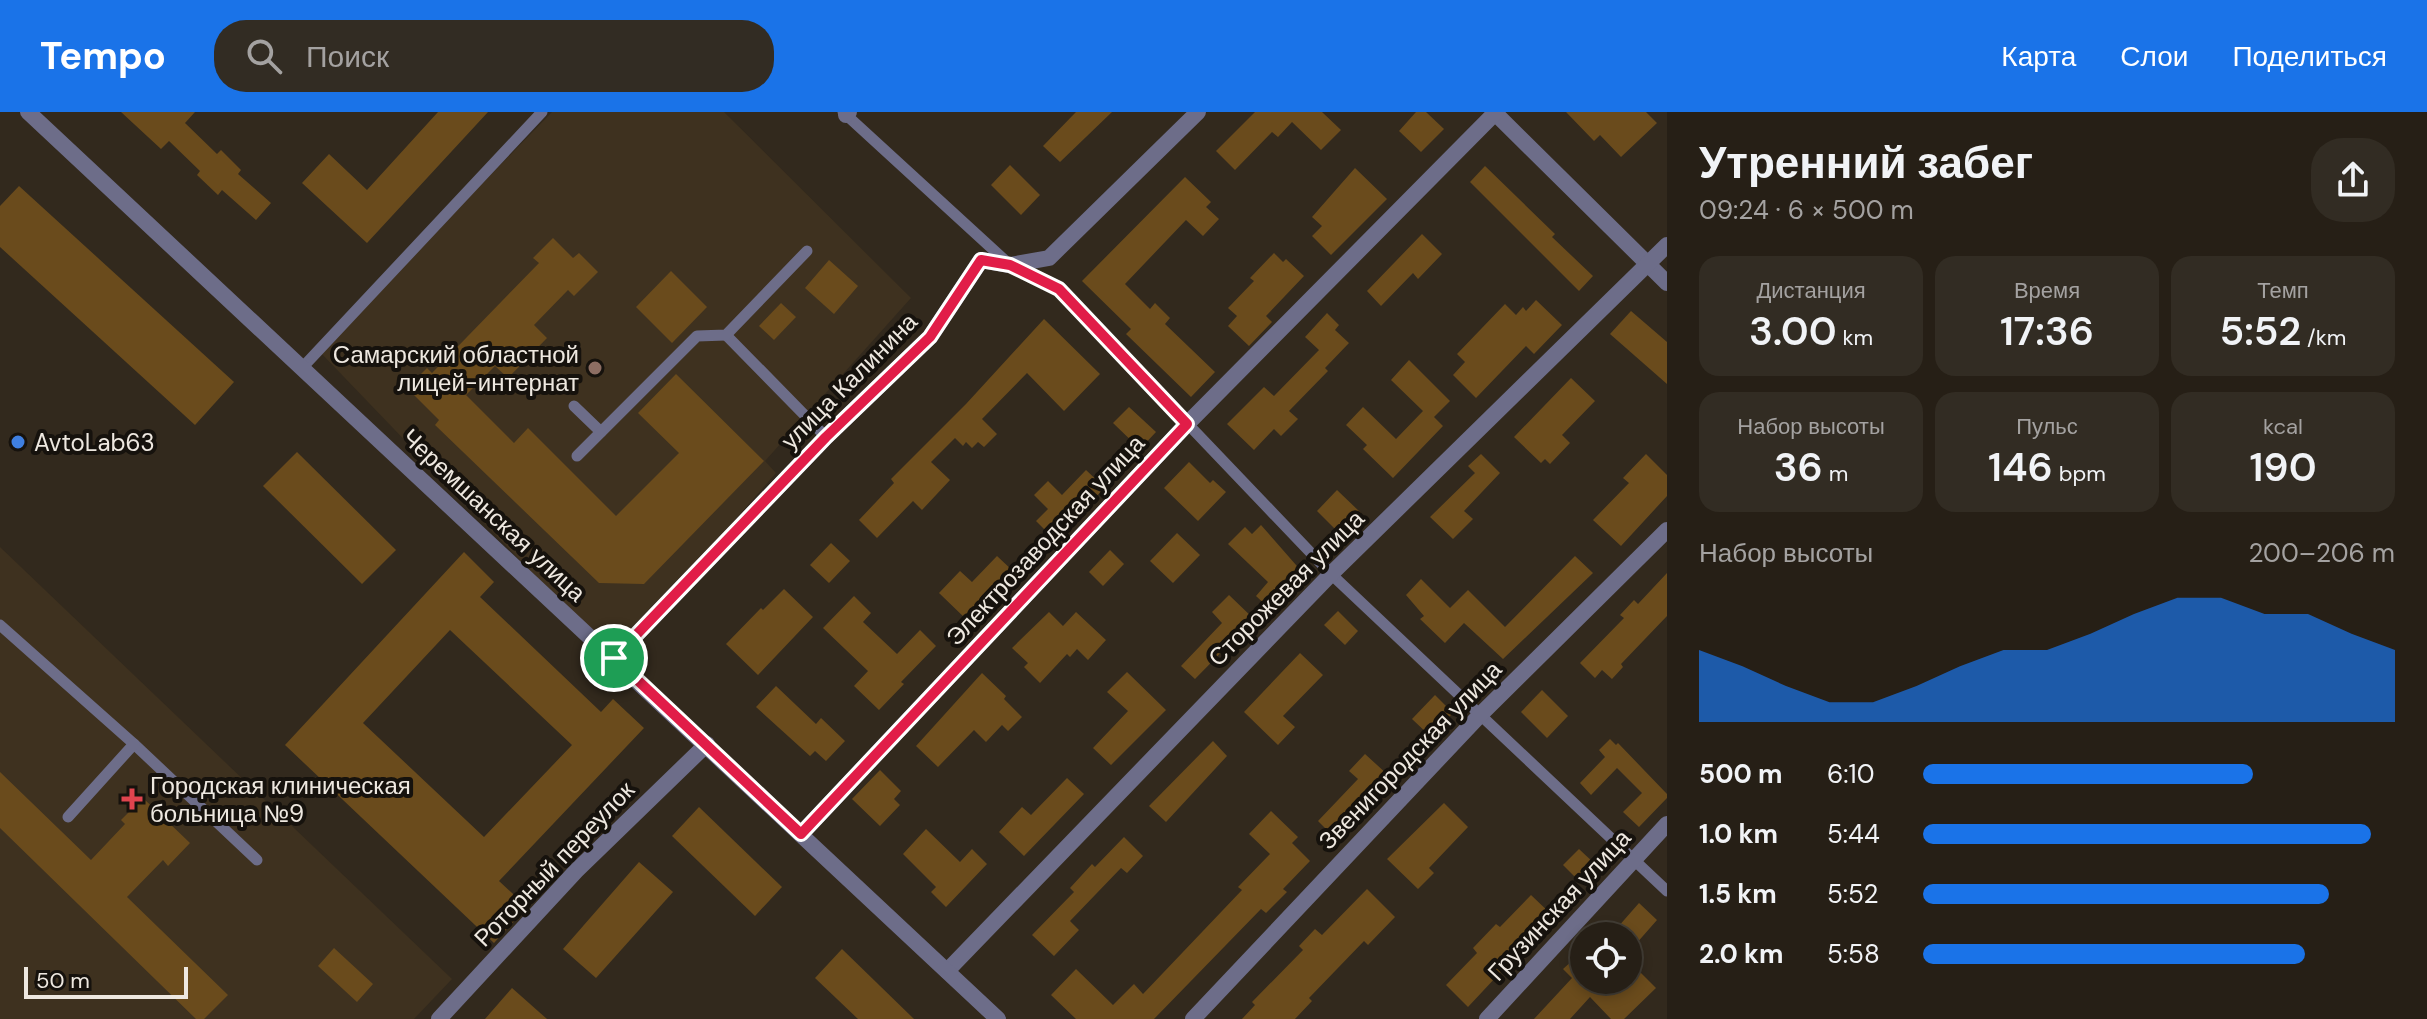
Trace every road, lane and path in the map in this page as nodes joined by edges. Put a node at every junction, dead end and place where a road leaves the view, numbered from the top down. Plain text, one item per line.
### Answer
1 (28, 112) edge
2 (542, 112) edge
3 (1198, 112) edge
4 (1495, 112) edge
5 (846, 113) edge
6 (1667, 245) edge
7 (807, 251) dead end
8 (1010, 265) junction
9 (1649, 265) junction
10 (1667, 283) edge
11 (726, 335) junction
12 (301, 369) junction
13 (574, 406) dead end
14 (1187, 424) junction
15 (601, 432) junction
16 (826, 437) junction
17 (577, 456) dead end
18 (1667, 530) edge
19 (1331, 574) junction
20 (0, 625) edge
21 (614, 658) junction
22 (1480, 715) junction
23 (134, 744) junction
24 (707, 744) junction
25 (68, 817) dead end
26 (1667, 824) edge
27 (801, 834) junction
28 (1633, 859) junction
29 (257, 860) dead end
30 (1667, 891) edge
31 (947, 971) junction
32 (439, 1019) edge
33 (998, 1019) edge
34 (1193, 1019) edge
35 (1487, 1019) edge

1 - 12 street, Черемшанская улица
2 - 12 lane
3 - 8 street, улица Калинина
4 - 9 street
4 - 14 street, Электрозаводская улица
5 - 8 lane
6 - 9 street, Сторожевая улица
7 - 11 lane
8 - 14 lane
8 - 16 street, улица Калинина
9 - 10 street
9 - 19 street, Сторожевая улица
11 - 15 lane
11 - 16 lane
12 - 21 street, Черемшанская улица
13 - 15 lane
14 - 19 lane
14 - 27 street, Электрозаводская улица
15 - 17 lane
16 - 21 street, улица Калинина
18 - 22 street, Звенигородская улица
19 - 22 lane
19 - 31 street, Сторожевая улица
20 - 23 lane
21 - 24 street, Черемшанская улица
22 - 28 lane
22 - 34 street, Звенигородская улица
23 - 25 lane
23 - 29 lane
24 - 27 street, Черемшанская улица
24 - 32 street, Роторный переулок
26 - 28 street, Грузинская улица
27 - 31 street, Черемшанская улица
28 - 30 lane
28 - 35 street, Грузинская улица
31 - 33 street, Черемшанская улица

